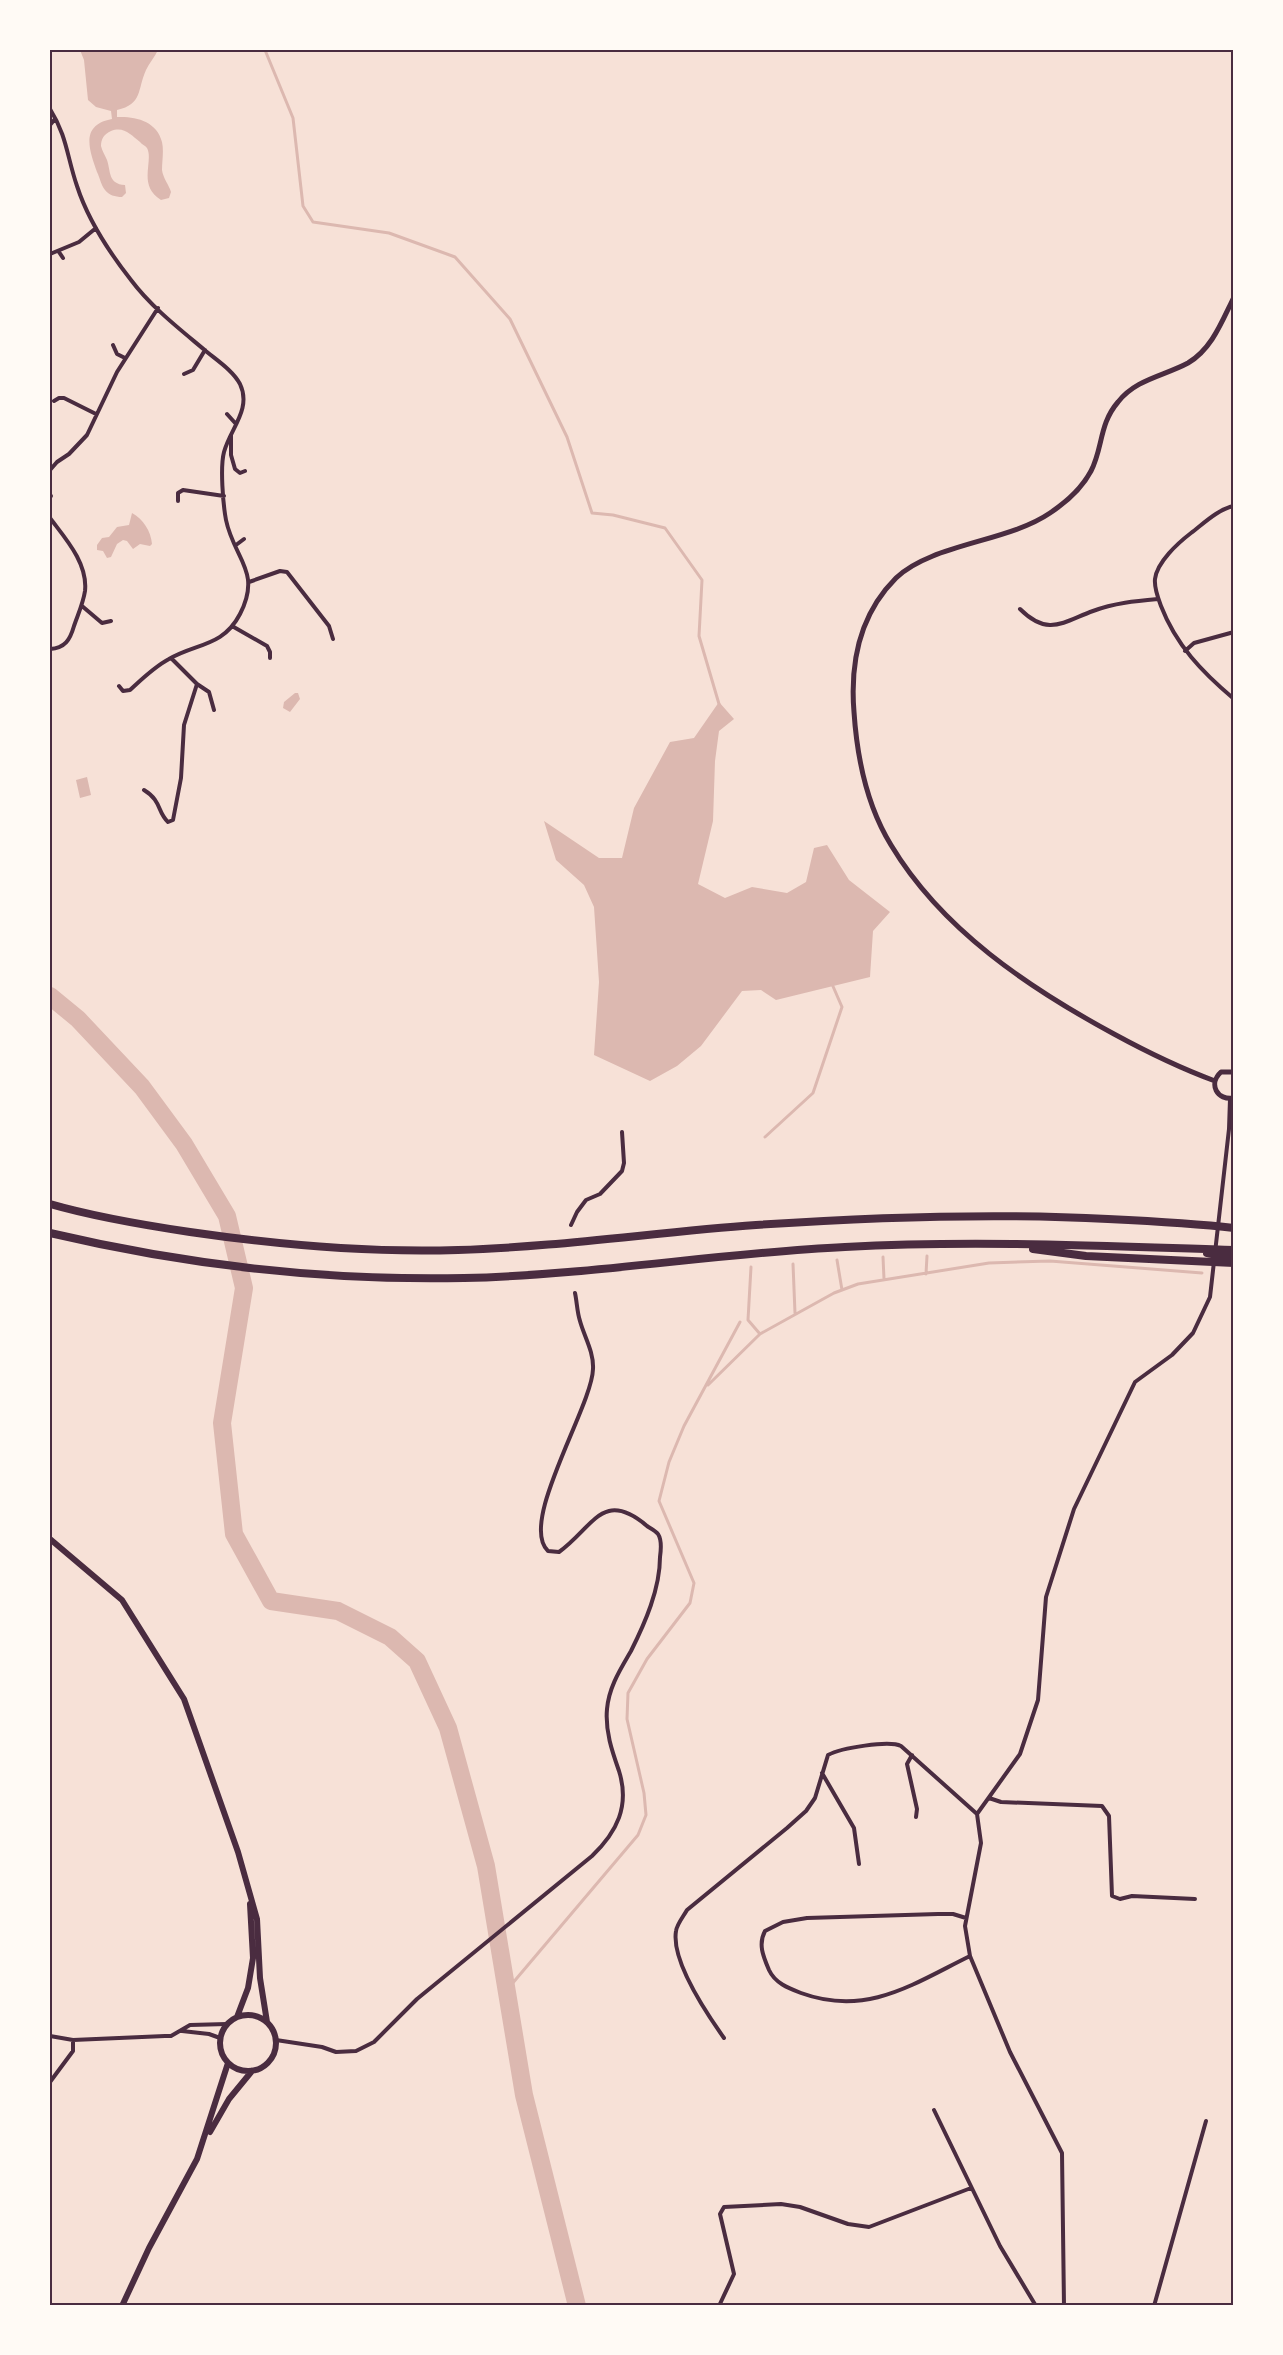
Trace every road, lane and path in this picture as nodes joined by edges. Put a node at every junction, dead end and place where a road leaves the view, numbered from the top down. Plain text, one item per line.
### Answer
1 (50, 109) edge
2 (55, 118) junction
3 (50, 125) edge
4 (96, 228) junction
5 (59, 252) junction
6 (50, 254) edge
7 (63, 258) dead end
8 (1233, 297) edge
9 (158, 308) junction
10 (113, 345) dead end
11 (205, 350) junction
12 (125, 358) junction
13 (184, 374) dead end
14 (54, 401) dead end
15 (96, 414) junction
16 (226, 414) dead end
17 (236, 424) junction
18 (230, 434) junction
19 (50, 470) edge
20 (245, 471) dead end
21 (225, 496) junction
22 (178, 501) dead end
23 (1233, 506) edge
24 (50, 518) edge
25 (244, 538) dead end
26 (236, 545) junction
27 (249, 582) junction
28 (1158, 599) junction
29 (82, 606) junction
30 (1020, 609) dead end
31 (111, 621) dead end
32 (232, 626) junction
33 (1233, 632) edge
34 (333, 639) dead end
35 (50, 649) edge
36 (1185, 651) junction
37 (171, 657) junction
38 (270, 658) dead end
39 (197, 684) junction
40 (119, 686) dead end
41 (1233, 699) edge
42 (214, 710) dead end
43 (144, 790) dead end
44 (1233, 1069) edge
45 (1215, 1081) junction
46 (1232, 1098) edge
47 (622, 1132) dead end
48 (50, 1204) edge
49 (571, 1225) dead end
50 (1233, 1226) edge
51 (51, 1233) edge
52 (999, 1244) junction
53 (1184, 1249) junction
54 (1233, 1250) edge
55 (1233, 1258) edge
56 (1233, 1263) edge
57 (575, 1293) dead end
58 (50, 1539) edge
59 (912, 1755) junction
60 (822, 1773) junction
61 (989, 1798) junction
62 (978, 1814) junction
63 (916, 1817) dead end
64 (858, 1864) dead end
65 (250, 1892) junction
66 (1196, 1899) dead end
67 (966, 1918) junction
68 (970, 1956) junction
69 (237, 2017) junction
70 (267, 2022) junction
71 (227, 2024) junction
72 (182, 2031) junction
73 (50, 2036) edge
74 (220, 2038) junction
75 (724, 2038) dead end
76 (74, 2040) junction
77 (276, 2040) junction
78 (228, 2063) junction
79 (252, 2071) junction
80 (50, 2082) edge
81 (934, 2110) dead end
82 (1206, 2121) dead end
83 (205, 2140) junction
84 (971, 2188) junction
85 (122, 2306) edge
86 (719, 2306) edge
87 (1036, 2306) edge
88 (1064, 2306) edge
89 (1154, 2306) edge

1 - 2 street
2 - 3 street
2 - 4 street
4 - 5 street
4 - 9 street
5 - 6 street
5 - 7 street
8 - 45 street
9 - 11 street
9 - 12 street
10 - 12 street
11 - 13 street
11 - 17 street
12 - 15 street
14 - 15 street
15 - 19 street
16 - 17 street
17 - 18 street
18 - 20 street
18 - 21 street
21 - 22 street
21 - 26 street
23 - 28 street
24 - 29 street
25 - 26 street
26 - 27 street
27 - 32 street
27 - 34 street
28 - 30 street
28 - 36 street
29 - 31 street
29 - 35 street
32 - 37 street
32 - 38 street
33 - 36 street
36 - 41 street
37 - 39 street
37 - 40 street
39 - 42 street
39 - 43 street
44 - 45 street
45 - 46 street
46 - 61 street
47 - 49 street
48 - 50 highway
51 - 52 highway
52 - 53 highway
52 - 56 highway
53 - 54 highway
53 - 55 highway
57 - 77 street
58 - 65 main road
59 - 60 street
59 - 62 street
59 - 63 street
60 - 64 street
60 - 75 street
61 - 62 street
61 - 66 street
62 - 67 street
65 - 69 main road
65 - 70 main road
67 - 68 street
67 - 68 street
68 - 88 street
69 - 70 main road
69 - 71 main road
70 - 77 main road
71 - 72 street
71 - 74 main road
72 - 74 street
72 - 76 street
73 - 76 street
74 - 78 main road
76 - 80 street
77 - 79 main road
78 - 79 main road
78 - 83 main road
79 - 83 main road
81 - 84 street
82 - 89 street
83 - 85 main road
84 - 86 street
84 - 87 street

